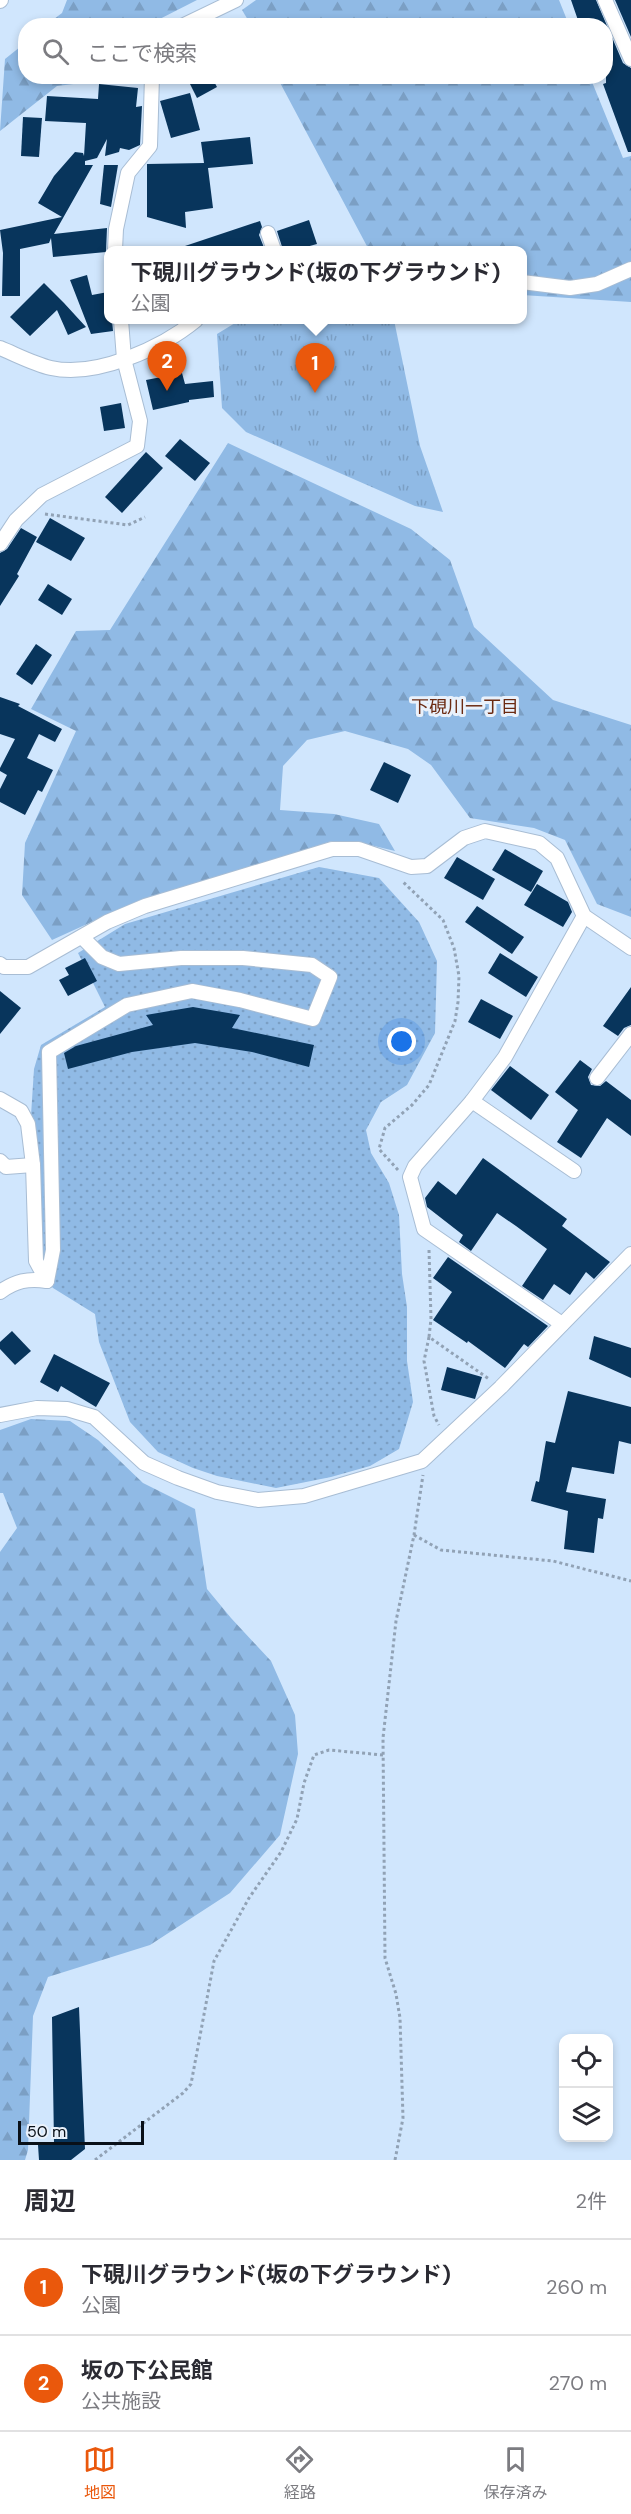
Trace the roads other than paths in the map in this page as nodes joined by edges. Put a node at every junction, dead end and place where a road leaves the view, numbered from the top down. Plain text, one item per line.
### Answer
1 (236, 0) edge
2 (605, 0) edge
3 (199, 18) edge
4 (613, 18) edge
5 (613, 18) edge
6 (631, 59) edge
7 (152, 84) edge
8 (268, 233) dead end
9 (116, 246) edge
10 (273, 246) edge
11 (631, 270) edge
12 (527, 283) edge
13 (121, 324) edge
14 (191, 324) edge
15 (0, 348) edge
16 (124, 359) junction
17 (0, 544) edge
18 (584, 916) junction
19 (82, 937) junction
20 (631, 948) edge
21 (0, 964) edge
22 (631, 1034) edge
23 (597, 1078) dead end
24 (0, 1100) edge
25 (472, 1101) junction
26 (0, 1161) edge
27 (33, 1165) junction
28 (574, 1171) dead end
29 (631, 1254) edge
30 (47, 1281) junction
31 (0, 1292) edge
32 (562, 1324) junction
33 (0, 1415) edge

1 - 3 street
2 - 4 street
5 - 6 street
7 - 9 street
8 - 10 street
11 - 12 street
13 - 16 street
14 - 16 street
15 - 16 street
16 - 17 street
18 - 19 street
18 - 20 street
18 - 25 street
19 - 21 street
19 - 30 street
22 - 23 street
24 - 27 street
25 - 28 street
25 - 32 street
26 - 27 street
27 - 30 street
29 - 32 street
30 - 31 street
32 - 33 street

